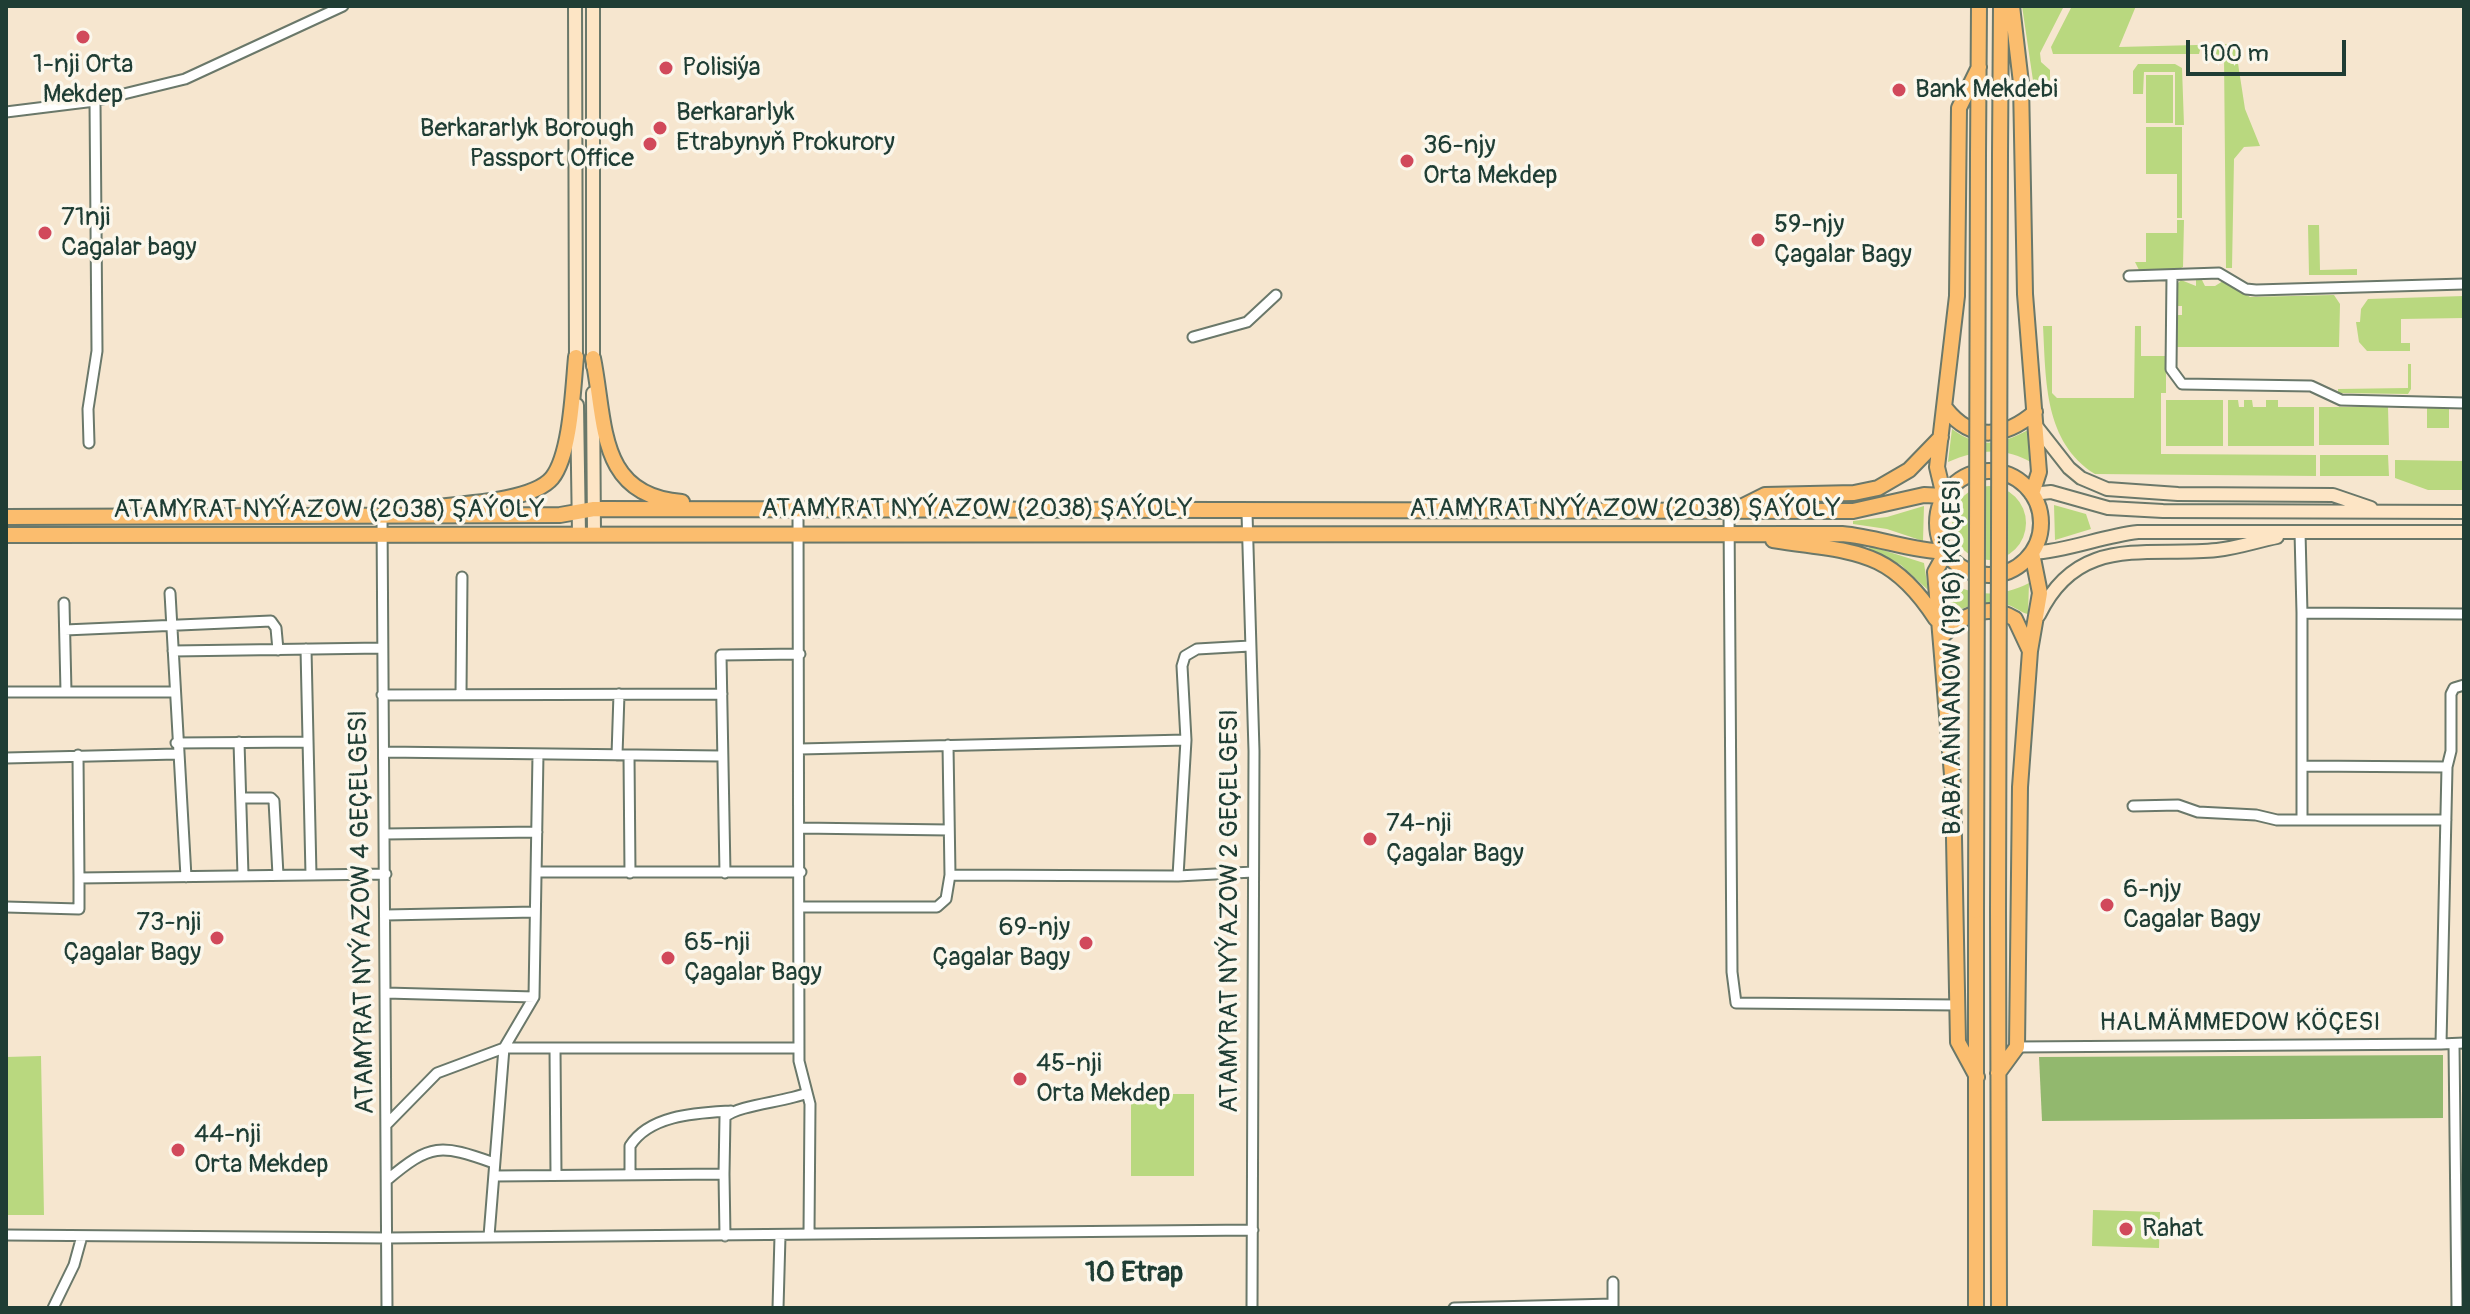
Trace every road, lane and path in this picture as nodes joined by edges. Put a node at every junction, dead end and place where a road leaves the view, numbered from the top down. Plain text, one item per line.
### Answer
1 (343, 6) edge
2 (575, 6) edge
3 (593, 6) edge
4 (1979, 6) edge
5 (2001, 6) edge
6 (2012, 6) edge
7 (1979, 67) junction
8 (95, 101) junction
9 (6, 112) edge
10 (2129, 276) dead end
11 (2172, 276) junction
12 (2464, 284) edge
13 (1276, 295) dead end
14 (1193, 337) dead end
15 (576, 357) junction
16 (593, 358) junction
17 (2464, 403) edge
18 (1946, 409) junction
19 (2036, 419) junction
20 (1942, 437) junction
21 (89, 443) dead end
22 (2032, 494) junction
23 (1944, 496) junction
24 (586, 509) junction
25 (798, 511) junction
26 (1729, 512) junction
27 (2382, 512) junction
28 (2464, 512) edge
29 (1247, 513) junction
30 (382, 516) junction
31 (6, 517) edge
32 (1247, 532) junction
33 (2300, 532) junction
34 (2464, 532) edge
35 (798, 533) junction
36 (1729, 533) junction
37 (382, 534) junction
38 (586, 534) junction
39 (6, 535) edge
40 (1946, 552) junction
41 (2032, 553) junction
42 (462, 577) dead end
43 (170, 593) dead end
44 (64, 603) dead end
45 (2302, 613) junction
46 (2464, 614) edge
47 (2037, 618) junction
48 (1937, 621) junction
49 (172, 625) junction
50 (65, 630) junction
51 (1941, 637) junction
52 (1250, 646) junction
53 (382, 648) junction
54 (306, 649) junction
55 (278, 650) junction
56 (173, 651) junction
57 (2030, 651) junction
58 (800, 654) junction
59 (2464, 685) edge
60 (6, 692) edge
61 (66, 692) junction
62 (174, 692) junction
63 (461, 694) junction
64 (619, 694) junction
65 (722, 694) junction
66 (382, 695) junction
67 (1186, 740) junction
68 (239, 742) junction
69 (308, 742) junction
70 (176, 743) junction
71 (948, 745) junction
72 (800, 749) junction
73 (384, 752) junction
74 (177, 754) junction
75 (538, 754) junction
76 (78, 755) junction
77 (617, 755) junction
78 (629, 755) junction
79 (721, 756) junction
80 (6, 758) edge
81 (2302, 766) junction
82 (2447, 767) junction
83 (241, 798) junction
84 (2133, 806) dead end
85 (2302, 820) junction
86 (2446, 820) junction
87 (800, 828) junction
88 (949, 830) junction
89 (537, 832) junction
90 (385, 834) junction
91 (537, 872) junction
92 (801, 872) junction
93 (1253, 872) junction
94 (630, 873) junction
95 (725, 873) junction
96 (386, 874) junction
97 (243, 875) junction
98 (278, 875) junction
99 (311, 875) junction
100 (950, 875) junction
101 (1178, 876) junction
102 (186, 877) junction
103 (79, 878) junction
104 (6, 907) edge
105 (801, 907) junction
106 (535, 912) junction
107 (386, 915) junction
108 (386, 993) junction
109 (534, 997) junction
110 (1957, 1005) junction
111 (2441, 1044) junction
112 (2461, 1044) edge
113 (2017, 1047) junction
114 (504, 1048) junction
115 (555, 1048) junction
116 (799, 1048) junction
117 (1998, 1073) junction
118 (1977, 1077) junction
119 (807, 1093) junction
120 (731, 1111) junction
121 (387, 1124) junction
122 (494, 1163) junction
123 (724, 1174) junction
124 (556, 1175) junction
125 (630, 1175) junction
126 (495, 1176) junction
127 (387, 1180) junction
128 (1253, 1230) junction
129 (809, 1233) junction
130 (6, 1235) edge
131 (82, 1236) junction
132 (489, 1236) junction
133 (725, 1236) junction
134 (780, 1236) junction
135 (387, 1238) junction
136 (1613, 1282) dead end
137 (1613, 1306) edge
138 (1976, 1307) edge
139 (1999, 1307) edge
140 (53, 1308) edge
141 (387, 1308) edge
142 (778, 1308) edge
143 (1252, 1308) edge
144 (1454, 1308) edge
145 (2457, 1308) edge

1 - 8 street
2 - 15 main road
3 - 16 main road
4 - 7 main road, BABA ANNANOW (1916) KÖÇESI
5 - 117 main road, BABA ANNANOW (1916) KÖÇESI, bridge
6 - 19 main road
7 - 18 main road
7 - 118 main road, BABA ANNANOW (1916) KÖÇESI, bridge
8 - 9 street
8 - 21 street
10 - 11 street
11 - 12 street
11 - 17 street
13 - 14 street
15 - 24 main road
15 - 30 main road
16 - 24 main road
16 - 25 main road
18 - 19 main road
18 - 20 main road
19 - 22 main road
19 - 27 main road
20 - 23 main road
20 - 26 main road
22 - 23 main road
22 - 27 main road
22 - 41 main road
23 - 26 main road, ATAMYRAT NYÝAZOW (2038) ŞAÝOLY
23 - 40 main road
24 - 25 main road, ATAMYRAT NYÝAZOW (2038) ŞAÝOLY
24 - 30 main road, ATAMYRAT NYÝAZOW (2038) ŞAÝOLY
24 - 38 main road
25 - 29 main road, ATAMYRAT NYÝAZOW (2038) ŞAÝOLY
25 - 35 street
26 - 29 main road, ATAMYRAT NYÝAZOW (2038) ŞAÝOLY
26 - 36 street
27 - 28 main road
29 - 32 street, ATAMYRAT NYÝAZOW 2 GEÇELGESI
30 - 31 main road, ATAMYRAT NYÝAZOW (2038) ŞAÝOLY
30 - 37 street, ATAMYRAT NYÝAZOW 4 GEÇELGESI
32 - 35 main road, ATAMYRAT NYÝAZOW (2038) ŞAÝOLY
32 - 36 main road, ATAMYRAT NYÝAZOW (2038) ŞAÝOLY
32 - 52 street, ATAMYRAT NYÝAZOW 2 GEÇELGESI
33 - 34 main road
33 - 41 main road
33 - 45 street
33 - 47 main road
35 - 38 main road, ATAMYRAT NYÝAZOW (2038) ŞAÝOLY
35 - 58 street
36 - 40 main road, ATAMYRAT NYÝAZOW (2038) ŞAÝOLY
36 - 48 main road
36 - 110 street
37 - 38 main road, ATAMYRAT NYÝAZOW (2038) ŞAÝOLY
37 - 39 main road, ATAMYRAT NYÝAZOW (2038) ŞAÝOLY
37 - 53 street, ATAMYRAT NYÝAZOW 4 GEÇELGESI
40 - 41 main road
40 - 48 main road
41 - 47 main road
42 - 63 street
43 - 49 street
44 - 50 street
45 - 46 street
45 - 81 street
47 - 57 main road
48 - 51 main road
49 - 50 street
49 - 55 street
49 - 56 street
50 - 61 street
51 - 57 main road
51 - 110 main road
52 - 67 street
52 - 93 street, ATAMYRAT NYÝAZOW 2 GEÇELGESI
53 - 54 street
53 - 66 street, ATAMYRAT NYÝAZOW 4 GEÇELGESI
54 - 55 street
54 - 69 street
55 - 56 street
56 - 62 street
57 - 113 main road
58 - 65 street
58 - 72 street
59 - 82 street
60 - 61 street
61 - 62 street
62 - 70 street
63 - 64 street
63 - 66 street
64 - 65 street
64 - 77 street
65 - 79 street
66 - 73 street, ATAMYRAT NYÝAZOW 4 GEÇELGESI
67 - 71 street
67 - 101 street
68 - 69 street
68 - 70 street
68 - 83 street
69 - 99 street
70 - 74 street
71 - 72 street
71 - 88 street
72 - 87 street
73 - 75 street
73 - 90 street, ATAMYRAT NYÝAZOW 4 GEÇELGESI
74 - 76 street
74 - 102 street
75 - 77 street
75 - 89 street
76 - 80 street
76 - 103 street
77 - 78 street
78 - 79 street
78 - 94 street
79 - 95 street
81 - 82 street
81 - 85 street
82 - 86 street
83 - 97 street
83 - 98 street
84 - 85 street
85 - 86 street
86 - 111 street
87 - 88 street
87 - 92 street
88 - 100 street
89 - 90 street
89 - 91 street
90 - 96 street, ATAMYRAT NYÝAZOW 4 GEÇELGESI
91 - 94 street
91 - 106 street
92 - 95 street
92 - 105 street
93 - 101 street
93 - 128 street, ATAMYRAT NYÝAZOW 2 GEÇELGESI
94 - 95 street
96 - 99 street
96 - 107 street, ATAMYRAT NYÝAZOW 4 GEÇELGESI
97 - 98 street
97 - 102 street
98 - 99 street
100 - 101 street
100 - 105 street
102 - 103 street
103 - 104 street
105 - 116 street
106 - 107 street
106 - 109 street
107 - 108 street, ATAMYRAT NYÝAZOW 4 GEÇELGESI
108 - 109 street
108 - 121 street, ATAMYRAT NYÝAZOW 4 GEÇELGESI
109 - 114 street
110 - 118 main road
111 - 112 street, HALMÄMMEDOW KÖÇESI
111 - 113 street, HALMÄMMEDOW KÖÇESI
112 - 145 street
113 - 117 main road
114 - 115 street
114 - 121 street
114 - 122 street
115 - 116 street
115 - 124 street
116 - 119 street
117 - 139 main road, BABA ANNANOW (1916) KÖÇESI
118 - 138 main road, BABA ANNANOW (1916) KÖÇESI
119 - 120 street
119 - 129 street
120 - 123 street
120 - 125 street
121 - 127 street, ATAMYRAT NYÝAZOW 4 GEÇELGESI
122 - 126 street
122 - 127 street
123 - 125 street
123 - 133 street
124 - 125 street
124 - 126 street
126 - 132 street
127 - 135 street, ATAMYRAT NYÝAZOW 4 GEÇELGESI
128 - 129 street
128 - 143 street, ATAMYRAT NYÝAZOW 2 GEÇELGESI
129 - 134 street
130 - 131 street
131 - 135 street
131 - 140 street
132 - 133 street
132 - 135 street
133 - 134 street
134 - 142 street
135 - 141 street, ATAMYRAT NYÝAZOW 4 GEÇELGESI
136 - 137 street
137 - 144 street

